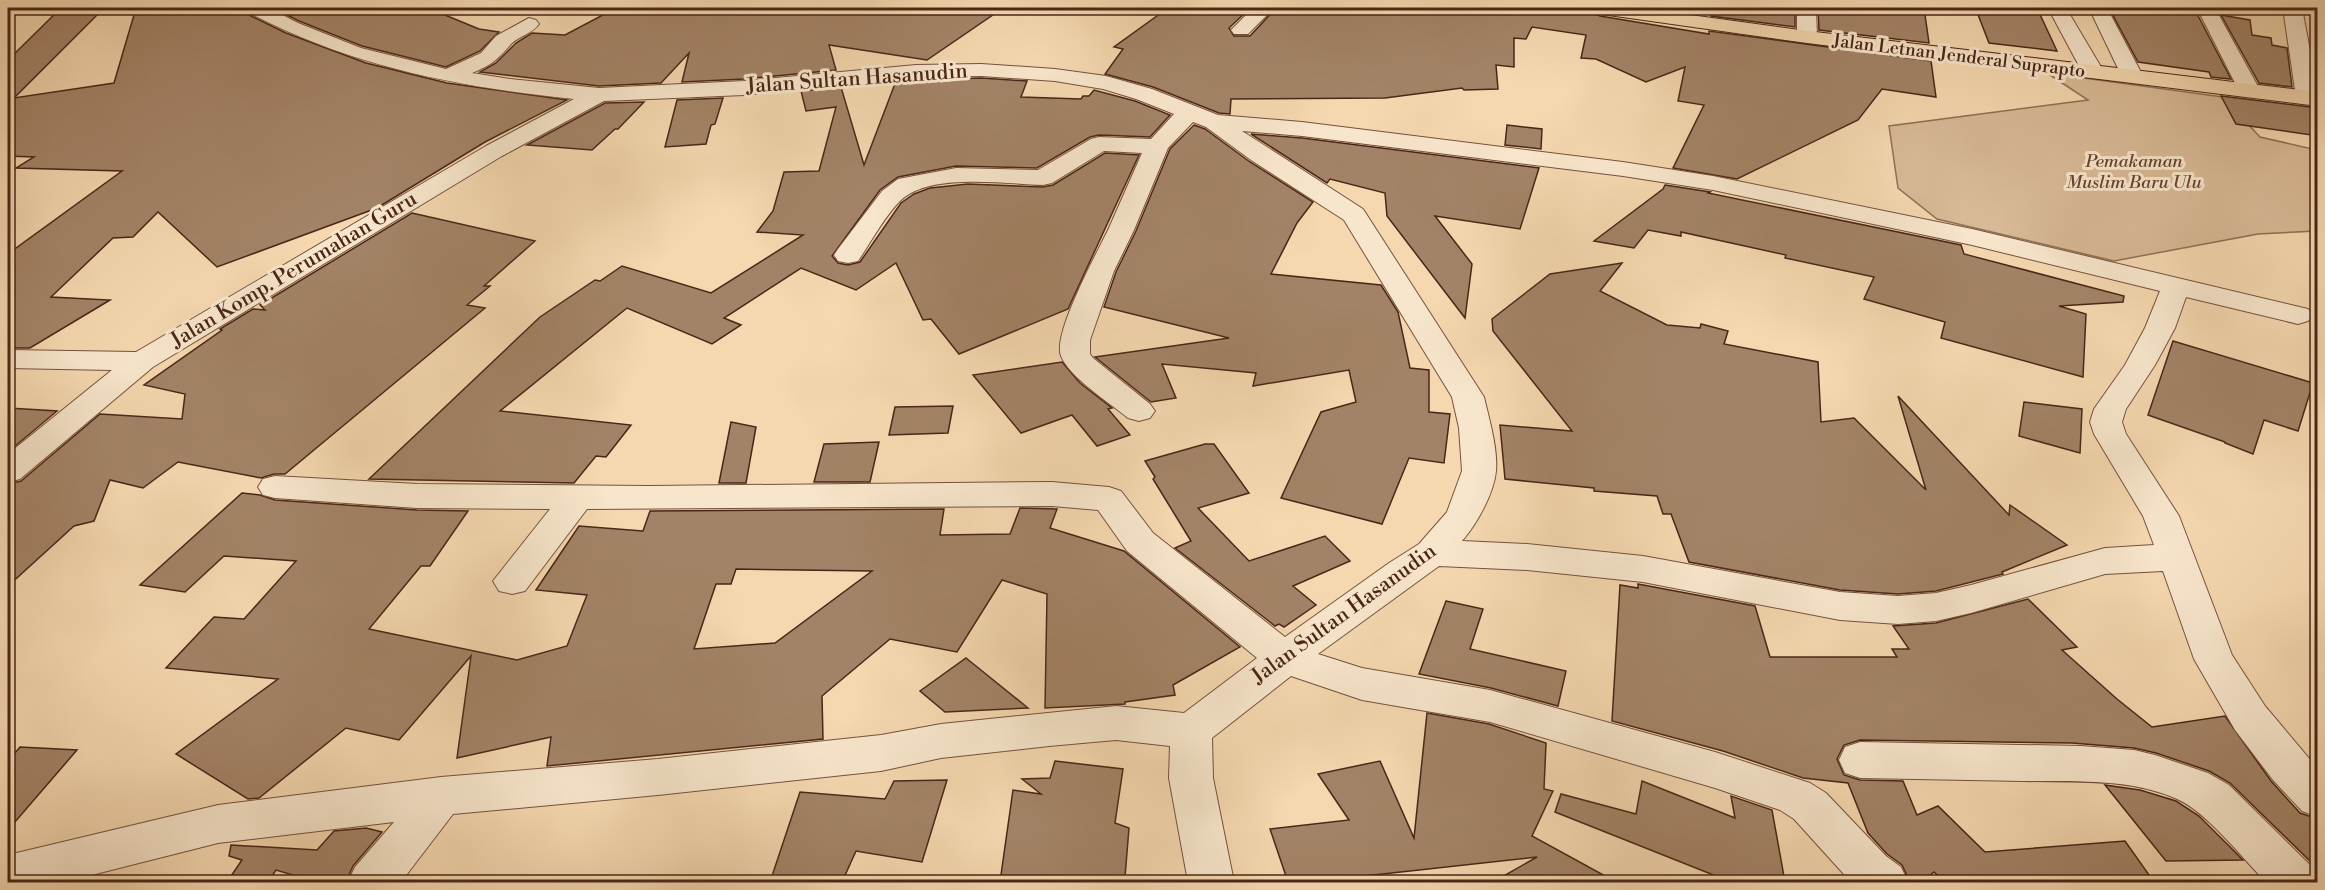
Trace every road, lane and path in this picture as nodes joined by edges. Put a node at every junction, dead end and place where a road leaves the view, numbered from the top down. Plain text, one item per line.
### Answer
1 (255, 8) edge
2 (1264, 8) edge
3 (1601, 8) edge
4 (1806, 8) edge
5 (2057, 8) edge
6 (2098, 8) edge
7 (2206, 8) edge
8 (2292, 8) edge
9 (1676, 13) edge
10 (528, 24) dead end
11 (1241, 30) dead end
12 (1807, 37) junction
13 (2093, 72) junction
14 (450, 75) junction
15 (2132, 76) junction
16 (2249, 90) junction
17 (599, 94) junction
18 (2312, 98) edge
19 (1201, 117) junction
20 (1156, 146) junction
21 (848, 255) dead end
22 (2176, 286) junction
23 (2298, 315) dead end
24 (8, 359) edge
25 (142, 361) junction
26 (1139, 411) dead end
27 (8, 471) edge
28 (275, 487) dead end
29 (578, 497) junction
30 (1432, 553) junction
31 (2177, 557) junction
32 (512, 581) dead end
33 (1284, 658) junction
34 (1191, 731) junction
35 (1860, 760) dead end
36 (441, 796) junction
37 (2318, 798) edge
38 (8, 876) edge
39 (371, 882) edge
40 (1210, 882) edge
41 (1885, 882) edge
42 (2296, 882) edge

1 - 14 street, Jalan Sultan Hasanudin
2 - 11 street
3 - 9 main road, Jalan Letnan Jenderal Suprapto
4 - 12 street
5 - 13 street
6 - 15 street
7 - 16 street
8 - 18 street
9 - 12 main road, Jalan Letnan Jenderal Suprapto
10 - 14 street
12 - 13 main road, Jalan Letnan Jenderal Suprapto
13 - 15 main road, Jalan Letnan Jenderal Suprapto
14 - 17 street, Jalan Sultan Hasanudin
15 - 16 main road, Jalan Letnan Jenderal Suprapto
16 - 18 main road, Jalan Letnan Jenderal Suprapto
17 - 19 street, Jalan Sultan Hasanudin
17 - 25 street, Jalan Komp. Perumahan Guru
19 - 20 street
19 - 22 street
19 - 30 street, Jalan Sultan Hasanudin
20 - 21 street
20 - 26 street
22 - 23 street
22 - 31 street
24 - 25 street
25 - 27 street, Jalan Komp. Perumahan Guru
28 - 29 street
29 - 32 street
29 - 33 street
30 - 31 street
30 - 33 street, Jalan Sultan Hasanudin
31 - 37 street
33 - 34 street, Jalan Sultan Hasanudin
33 - 41 street
34 - 36 street
34 - 40 street
35 - 42 street
36 - 38 street
36 - 39 street

